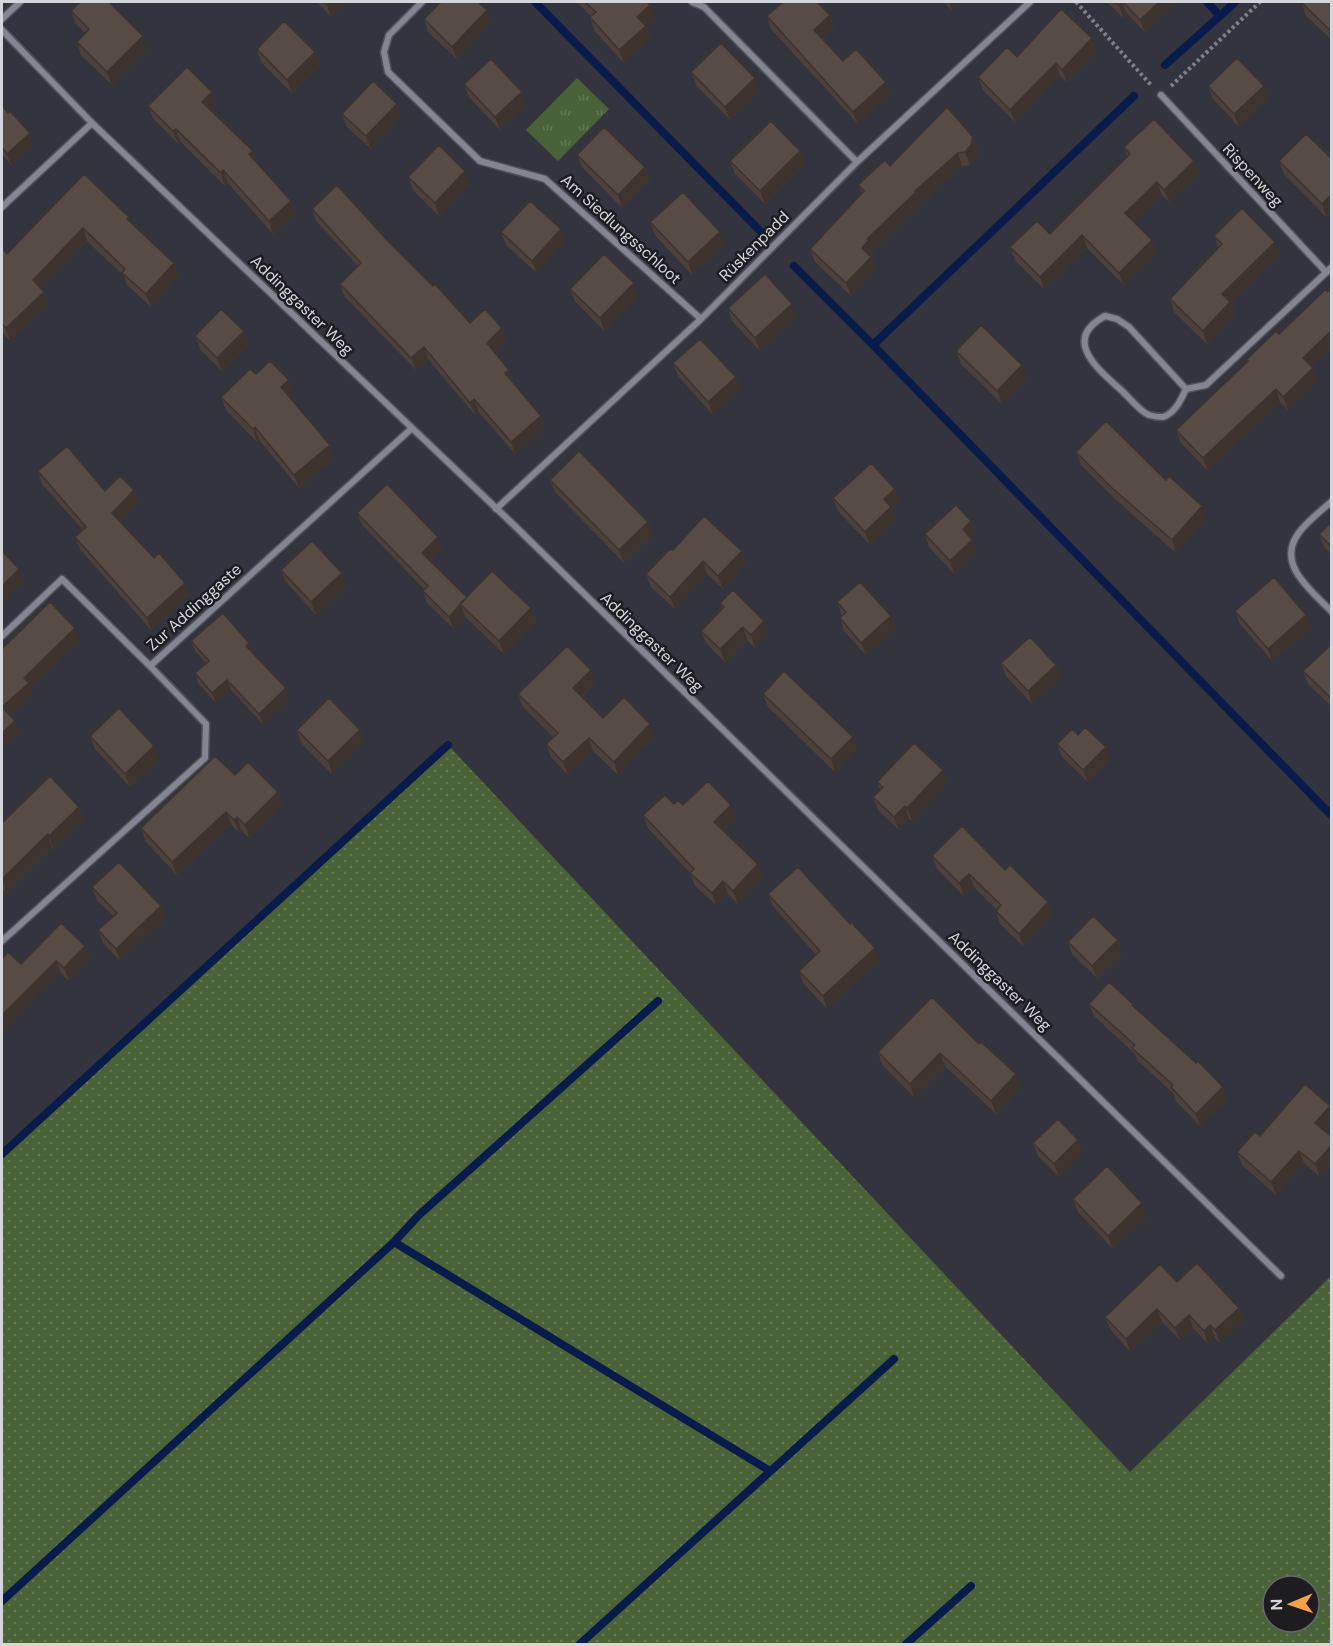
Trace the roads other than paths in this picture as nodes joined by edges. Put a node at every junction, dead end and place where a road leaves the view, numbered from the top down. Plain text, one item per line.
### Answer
1 (20, 2) edge
2 (422, 2) edge
3 (692, 2) edge
4 (1030, 2) edge
5 (2, 20) edge
6 (2, 30) edge
7 (1161, 95) road end
8 (92, 123) junction
9 (857, 162) junction
10 (2, 207) edge
11 (1329, 270) edge
12 (701, 319) junction
13 (1186, 389) junction
14 (411, 429) junction
15 (1332, 501) edge
16 (496, 509) junction
17 (1332, 612) edge
18 (2, 636) edge
19 (150, 666) junction
20 (2, 941) edge
21 (1281, 1276) dead end

1 - 5 street
2 - 12 street, Am Siedlungsschloot
3 - 9 street
4 - 9 street, Rüskenpadd
6 - 8 street, Addinggaster Weg
7 - 11 street, Rispenweg
8 - 10 street
8 - 14 street, Addinggaster Weg
9 - 12 street, Rüskenpadd
11 - 13 street, Rispenweg
12 - 16 street, Rüskenpadd
13 - 13 street
14 - 16 street, Addinggaster Weg
14 - 19 street, Zur Addinggaste
15 - 17 street
16 - 21 street, Addinggaster Weg
18 - 19 street
19 - 20 street, Zur Addinggaste

